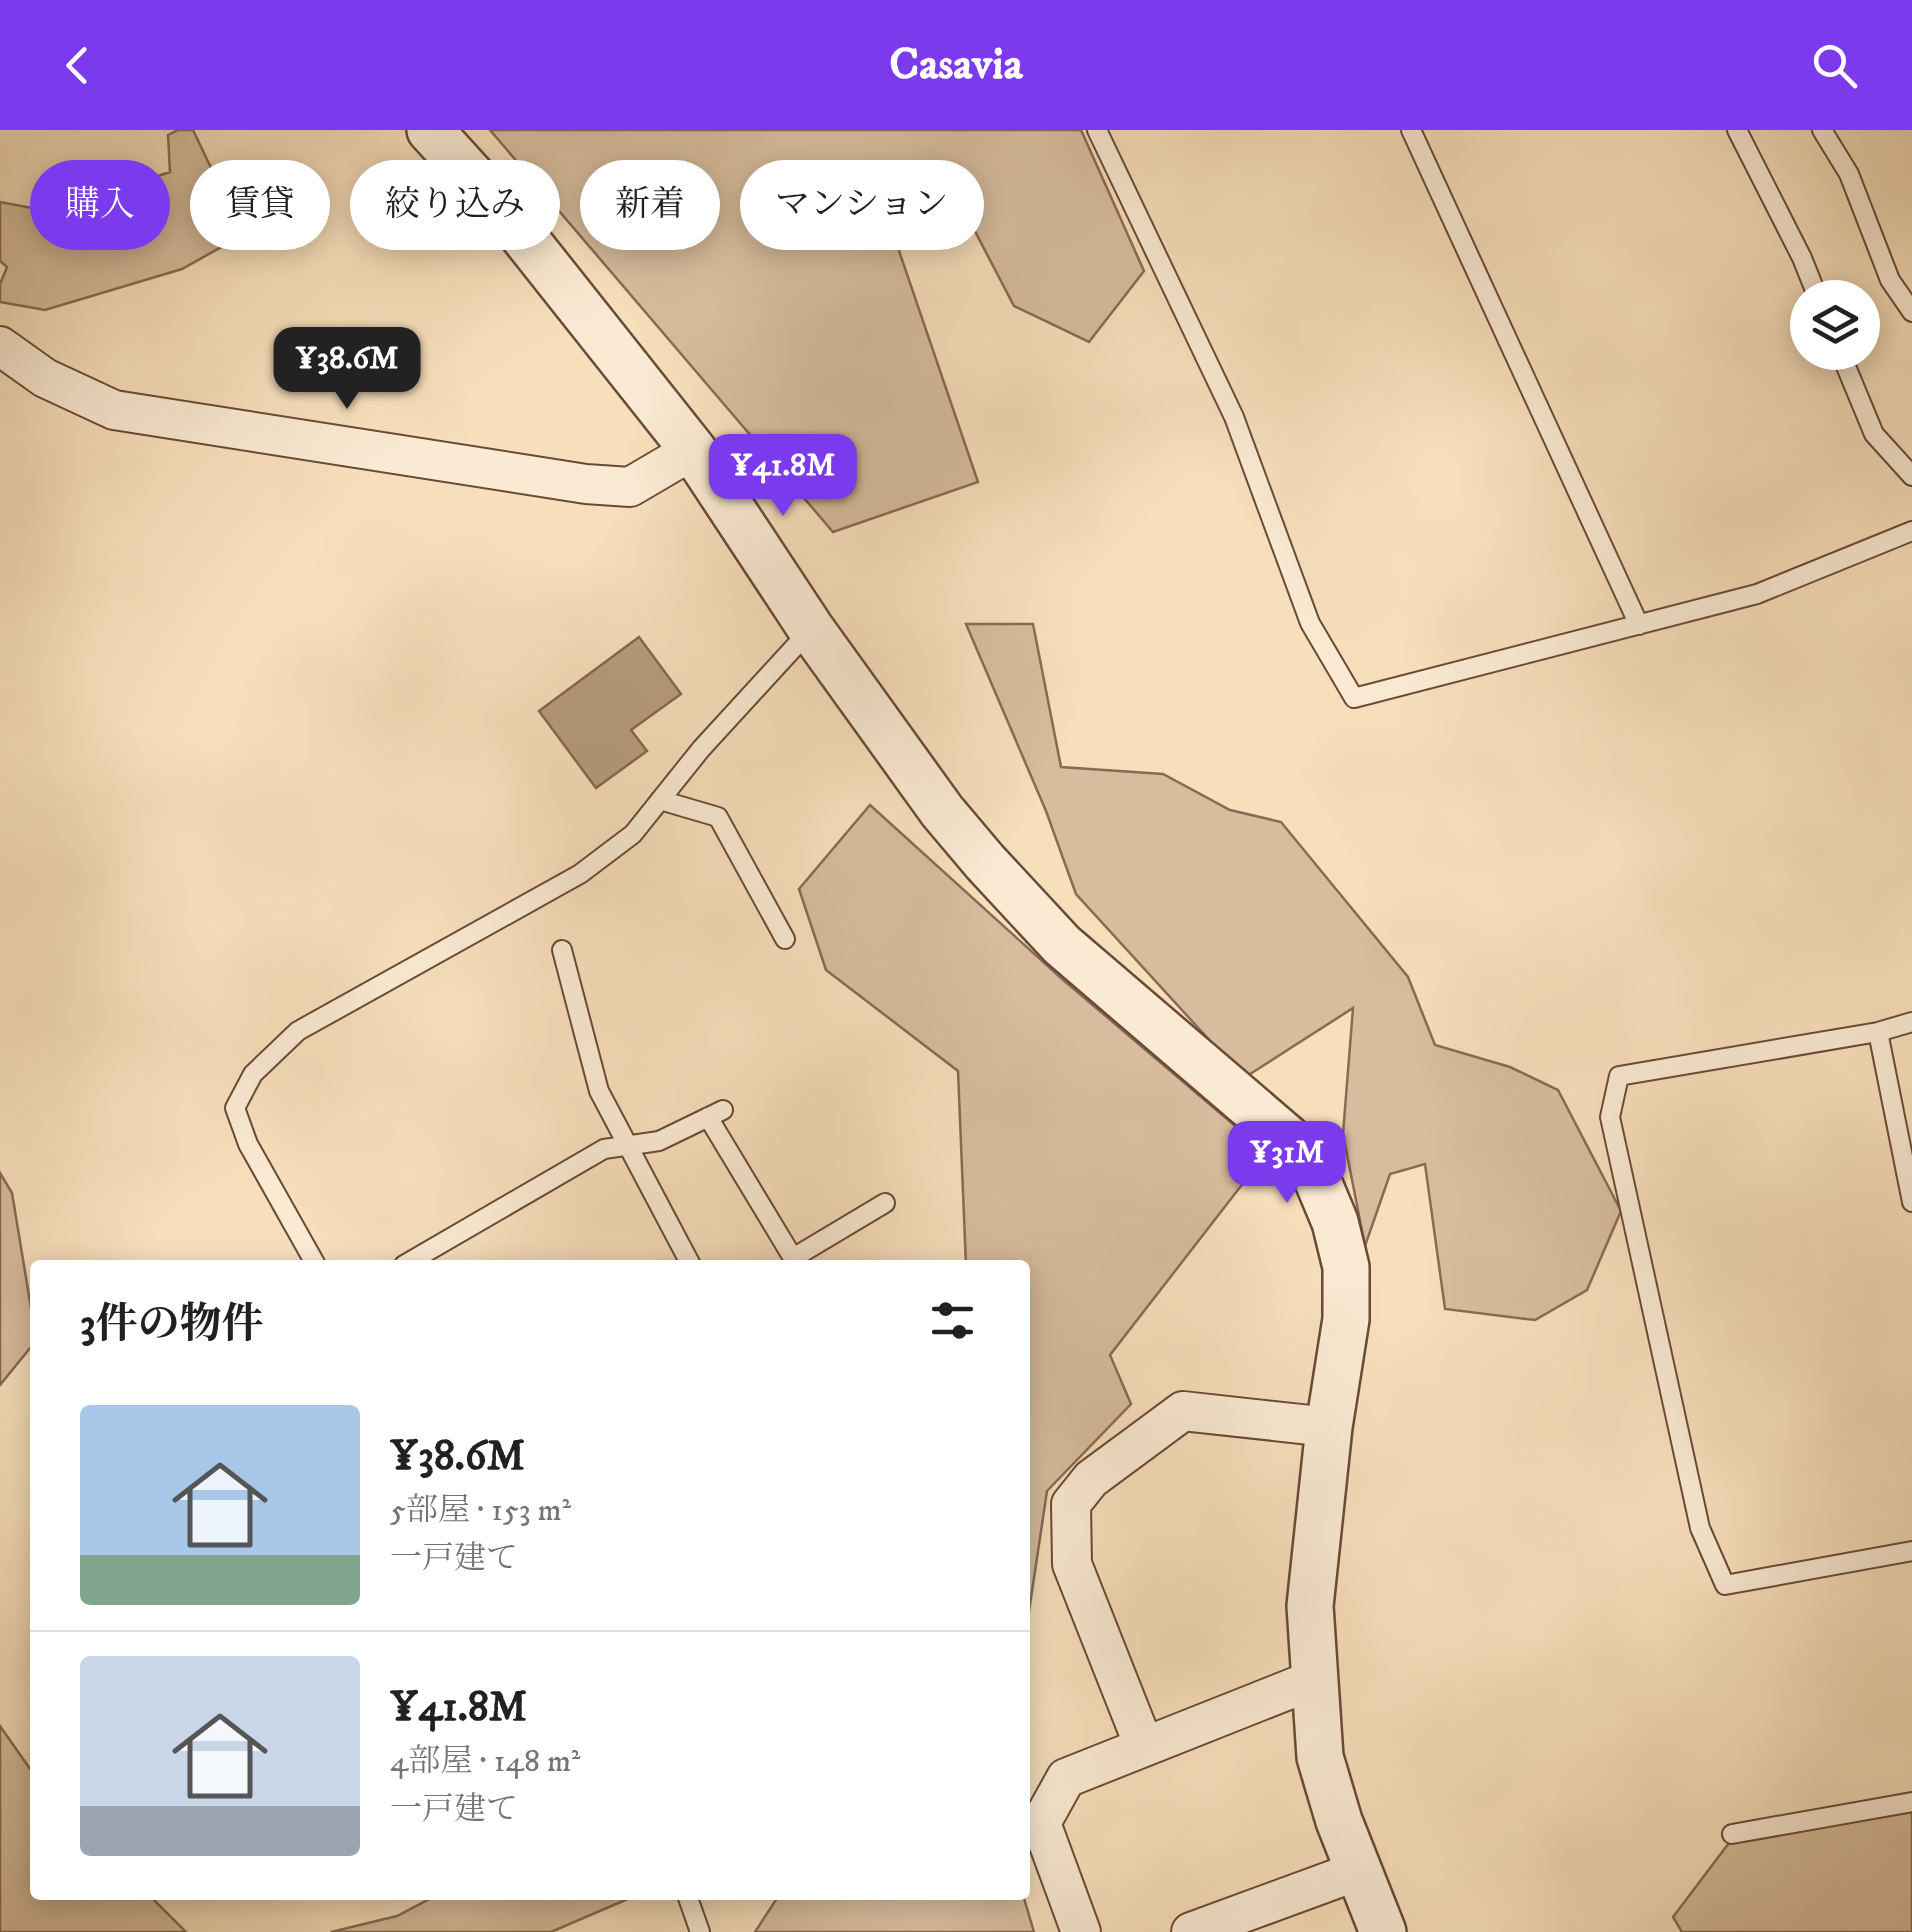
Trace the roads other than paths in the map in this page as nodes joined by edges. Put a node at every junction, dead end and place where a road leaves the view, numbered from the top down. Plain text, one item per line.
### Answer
1 (430, 130) edge
2 (1097, 130) edge
3 (1411, 130) edge
4 (1737, 130) edge
5 (1822, 130) edge
6 (1811, 280) edge
7 (1912, 312) edge
8 (0, 346) edge
9 (1847, 370) edge
10 (693, 450) junction
11 (1912, 476) edge
12 (1912, 530) edge
13 (1640, 625) junction
14 (811, 628) junction
15 (660, 800) junction
16 (785, 939) dead end
17 (562, 950) dead end
18 (1912, 1022) edge
19 (1878, 1032) junction
20 (625, 1146) junction
21 (1912, 1202) edge
22 (885, 1203) dead end
23 (313, 1260) edge
24 (413, 1260) edge
25 (688, 1260) edge
26 (1329, 1427) junction
27 (1912, 1550) edge
28 (1313, 1680) junction
29 (1144, 1746) junction
30 (1912, 1802) edge
31 (1732, 1834) dead end
32 (1360, 1870) junction
33 (689, 1900) edge
34 (700, 1932) edge
35 (1081, 1932) edge
36 (1191, 1932) edge
37 (1383, 1932) edge

1 - 10 street
2 - 13 lane
3 - 13 lane
4 - 6 lane
5 - 7 lane
8 - 10 street
9 - 11 lane
10 - 14 street
12 - 13 lane
14 - 15 lane
14 - 26 street
15 - 16 lane
15 - 23 lane
17 - 20 lane
18 - 19 lane
19 - 21 lane
19 - 27 lane
20 - 22 lane
20 - 24 lane
20 - 25 lane
26 - 28 street
26 - 29 street
28 - 29 street
28 - 32 street
29 - 35 street
30 - 31 lane
32 - 36 street
32 - 37 street
33 - 34 lane

